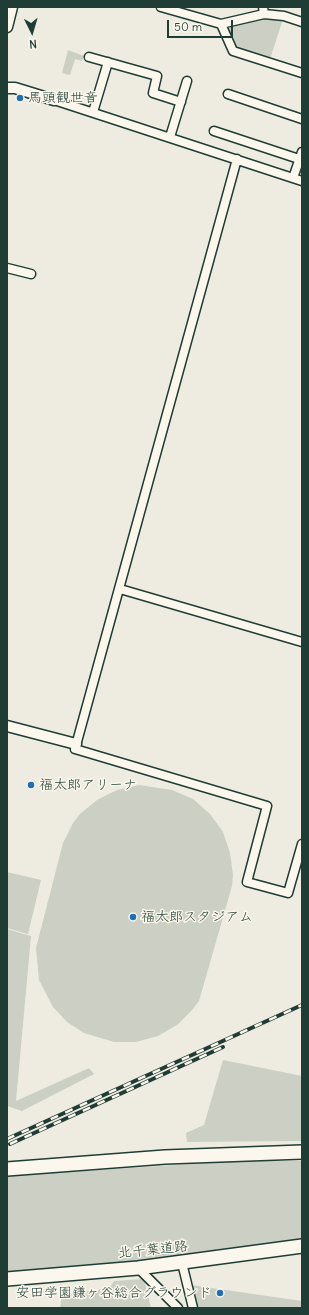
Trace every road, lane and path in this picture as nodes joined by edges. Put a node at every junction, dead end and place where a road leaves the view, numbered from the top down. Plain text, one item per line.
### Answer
1 (12, 7) edge
2 (161, 7) edge
3 (264, 10) edge
4 (302, 22) edge
5 (222, 24) junction
6 (7, 26) edge
7 (89, 57) dead end
8 (108, 62) junction
9 (302, 73) edge
10 (186, 81) dead end
11 (7, 88) edge
12 (228, 94) dead end
13 (54, 100) joint
14 (181, 102) junction
15 (93, 112) junction
16 (302, 119) edge
17 (214, 131) dead end
18 (170, 137) junction
19 (301, 157) edge
20 (237, 159) junction
21 (293, 178) junction
22 (302, 181) edge
23 (7, 268) edge
24 (30, 274) dead end
25 (120, 589) junction
26 (302, 642) edge
27 (7, 726) edge
28 (76, 744) junction
29 (302, 844) edge
30 (299, 864) edge
31 (302, 1152) edge
32 (7, 1169) edge
33 (302, 1246) edge
34 (182, 1263) junction
35 (138, 1268) junction
36 (7, 1280) edge
37 (178, 1308) edge
38 (193, 1308) edge

1 - 6 street
2 - 5 street
3 - 4 street
3 - 5 street
5 - 9 street
7 - 8 street
8 - 14 street
8 - 15 street
10 - 14 street
11 - 13 street
12 - 16 street
13 - 15 street
14 - 18 street
15 - 18 street
17 - 19 street
18 - 20 street
19 - 21 street
20 - 21 street
20 - 25 street
21 - 22 street
23 - 24 street
25 - 26 street
25 - 28 street
27 - 28 street
28 - 30 street
29 - 30 street
31 - 32 highway
33 - 34 highway, 北千葉道路
34 - 35 highway, 北千葉道路
34 - 38 street
35 - 36 highway, 北千葉道路
35 - 37 street

